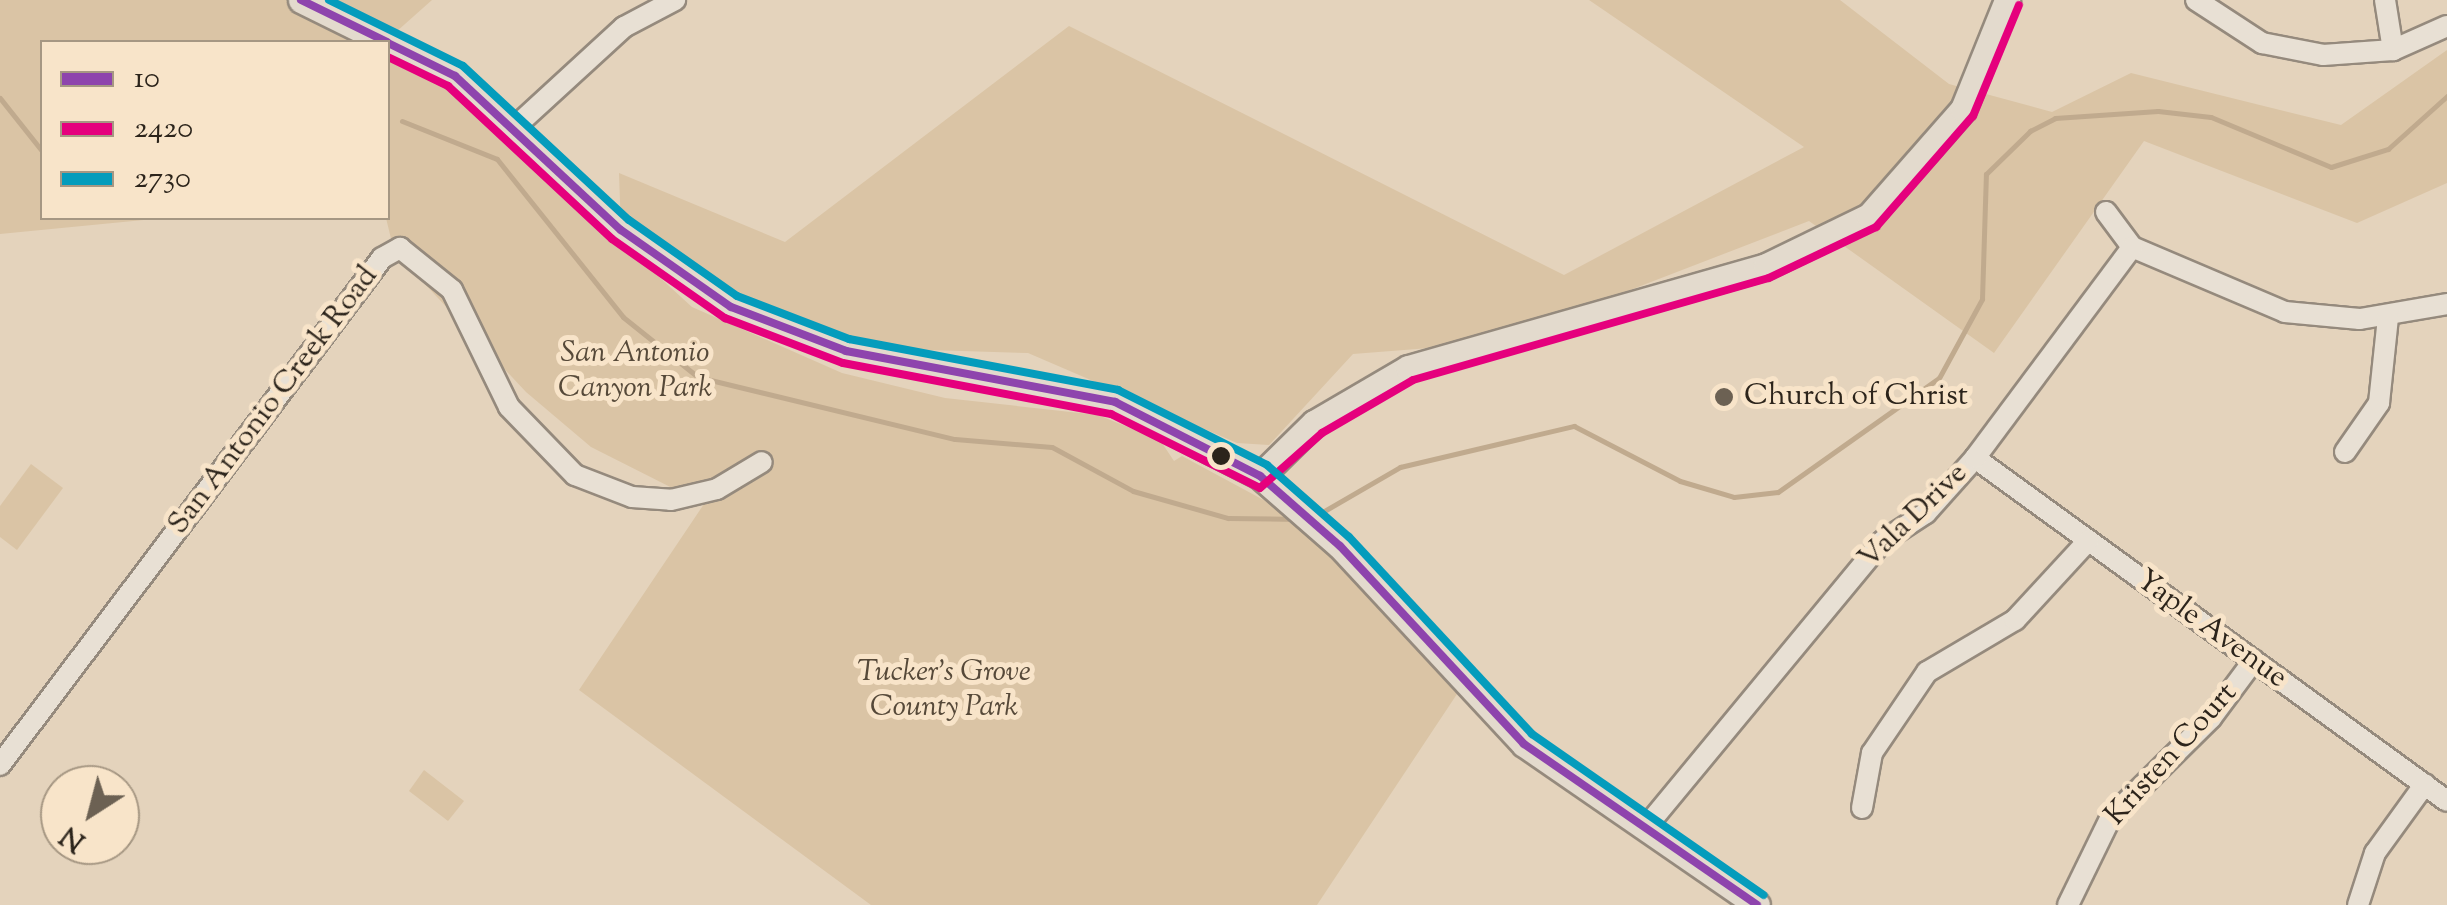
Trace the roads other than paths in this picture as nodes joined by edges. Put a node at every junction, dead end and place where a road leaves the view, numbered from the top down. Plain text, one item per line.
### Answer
1 (301, 0) edge
2 (675, 0) edge
3 (2006, 0) edge
4 (2196, 0) edge
5 (2385, 0) edge
6 (2447, 26) edge
7 (2392, 50) junction
8 (516, 126) junction
9 (2106, 212) dead end
10 (2132, 246) junction
11 (2447, 304) edge
12 (2388, 317) junction
13 (2345, 452) dead end
14 (1975, 458) junction
15 (762, 462) dead end
16 (1260, 476) junction
17 (2088, 542) junction
18 (2254, 660) junction
19 (0, 765) edge
20 (2425, 784) junction
21 (2447, 800) edge
22 (1862, 808) dead end
23 (1646, 827) junction
24 (1757, 905) edge
25 (2068, 905) edge
26 (2358, 905) edge

1 - 8 main road
2 - 8 street
3 - 16 main road
4 - 7 street
5 - 7 street
6 - 7 street
8 - 16 main road
9 - 10 street
10 - 12 street
10 - 14 street, Vala Drive
11 - 12 street
12 - 13 street
14 - 17 street, Yaple Avenue
14 - 23 street, Vala Drive
15 - 19 street, San Antonio Creek Road
16 - 23 main road
17 - 18 street, Yaple Avenue
17 - 22 street
18 - 20 street, Yaple Avenue
18 - 25 street, Kristen Court
20 - 21 street, Yaple Avenue
20 - 26 street
23 - 24 main road

